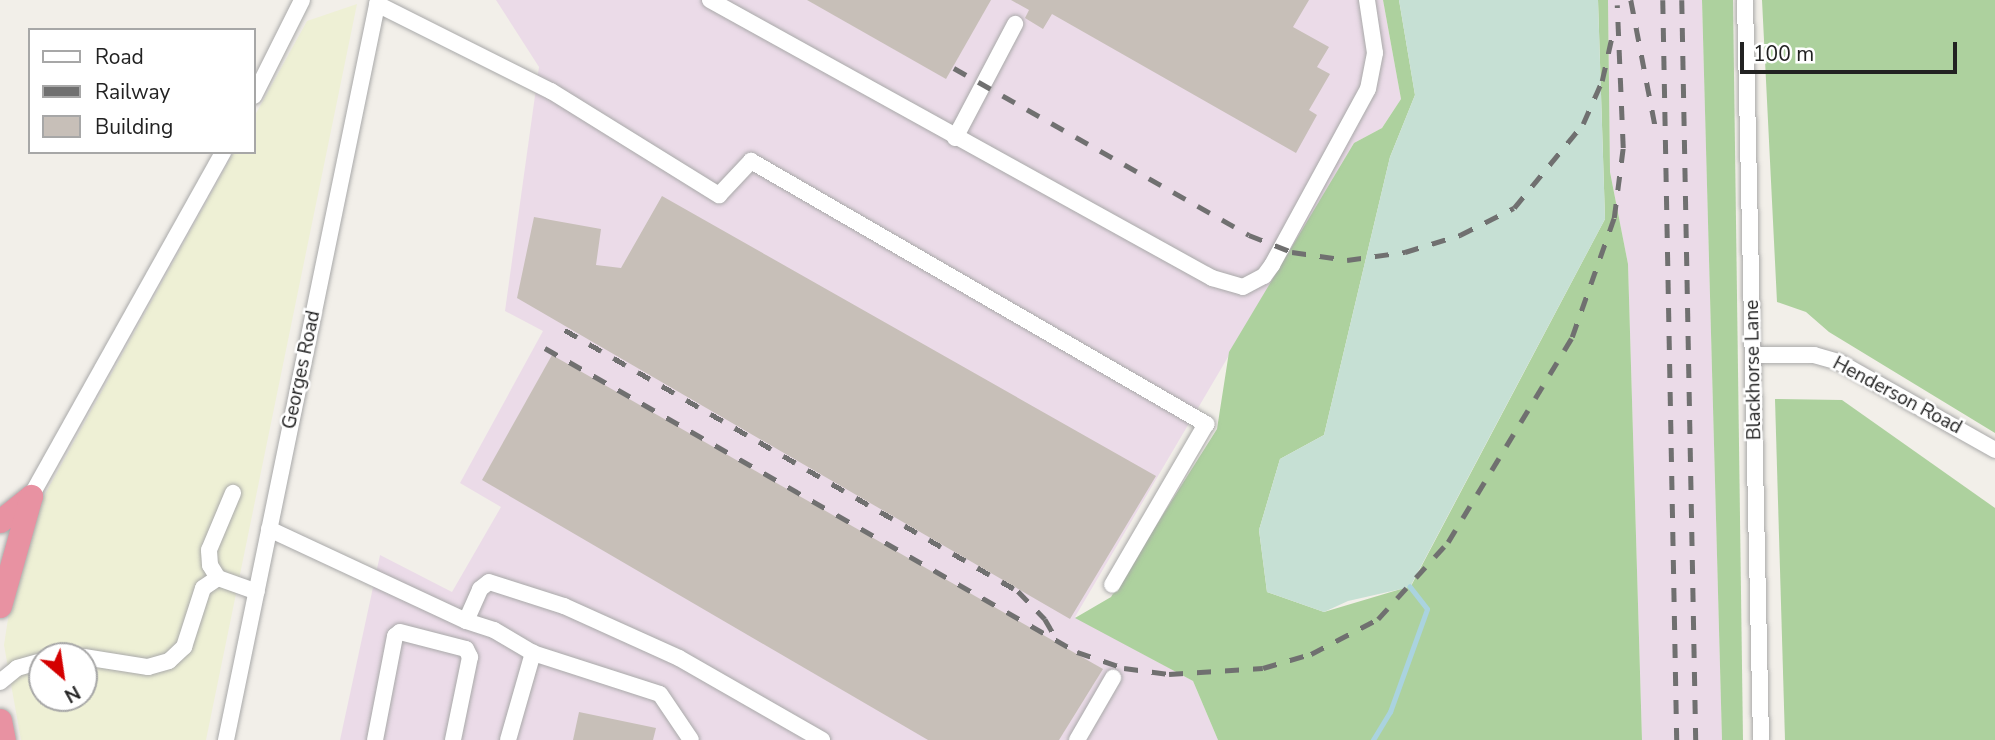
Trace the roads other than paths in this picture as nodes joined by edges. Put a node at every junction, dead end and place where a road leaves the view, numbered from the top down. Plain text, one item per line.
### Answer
1 (302, 0) edge
2 (710, 0) edge
3 (1367, 0) edge
4 (1745, 0) edge
5 (377, 2) edge
6 (1016, 24) dead end
7 (256, 92) edge
8 (955, 138) junction
9 (222, 154) edge
10 (1754, 355) junction
11 (1995, 450) edge
12 (233, 493) dead end
13 (31, 496) junction
14 (0, 521) edge
15 (269, 529) junction
16 (218, 579) junction
17 (1112, 585) dead end
18 (257, 592) junction
19 (0, 606) edge
20 (466, 621) junction
21 (533, 653) junction
22 (98, 659) edge
23 (28, 665) edge
24 (1113, 678) dead end
25 (0, 682) edge
26 (0, 720) edge
27 (4, 740) edge
28 (226, 740) edge
29 (375, 740) edge
30 (453, 740) edge
31 (508, 740) edge
32 (691, 740) edge
33 (821, 740) edge
34 (1077, 740) edge
35 (1761, 740) edge

1 - 7 street
2 - 8 street
3 - 8 street
4 - 10 street, Blackhorse Lane
5 - 15 street, Georges Road
5 - 17 street
6 - 8 street
9 - 13 street
10 - 11 street, Henderson Road
10 - 35 street, Blackhorse Lane
12 - 16 street
13 - 14 highway
13 - 19 highway
15 - 18 street, Georges Road
15 - 20 street
16 - 18 street
16 - 22 street
18 - 28 street, Georges Road
20 - 21 street
20 - 33 street
21 - 31 street
21 - 32 street
23 - 25 street
24 - 34 street
26 - 27 highway
29 - 30 street

